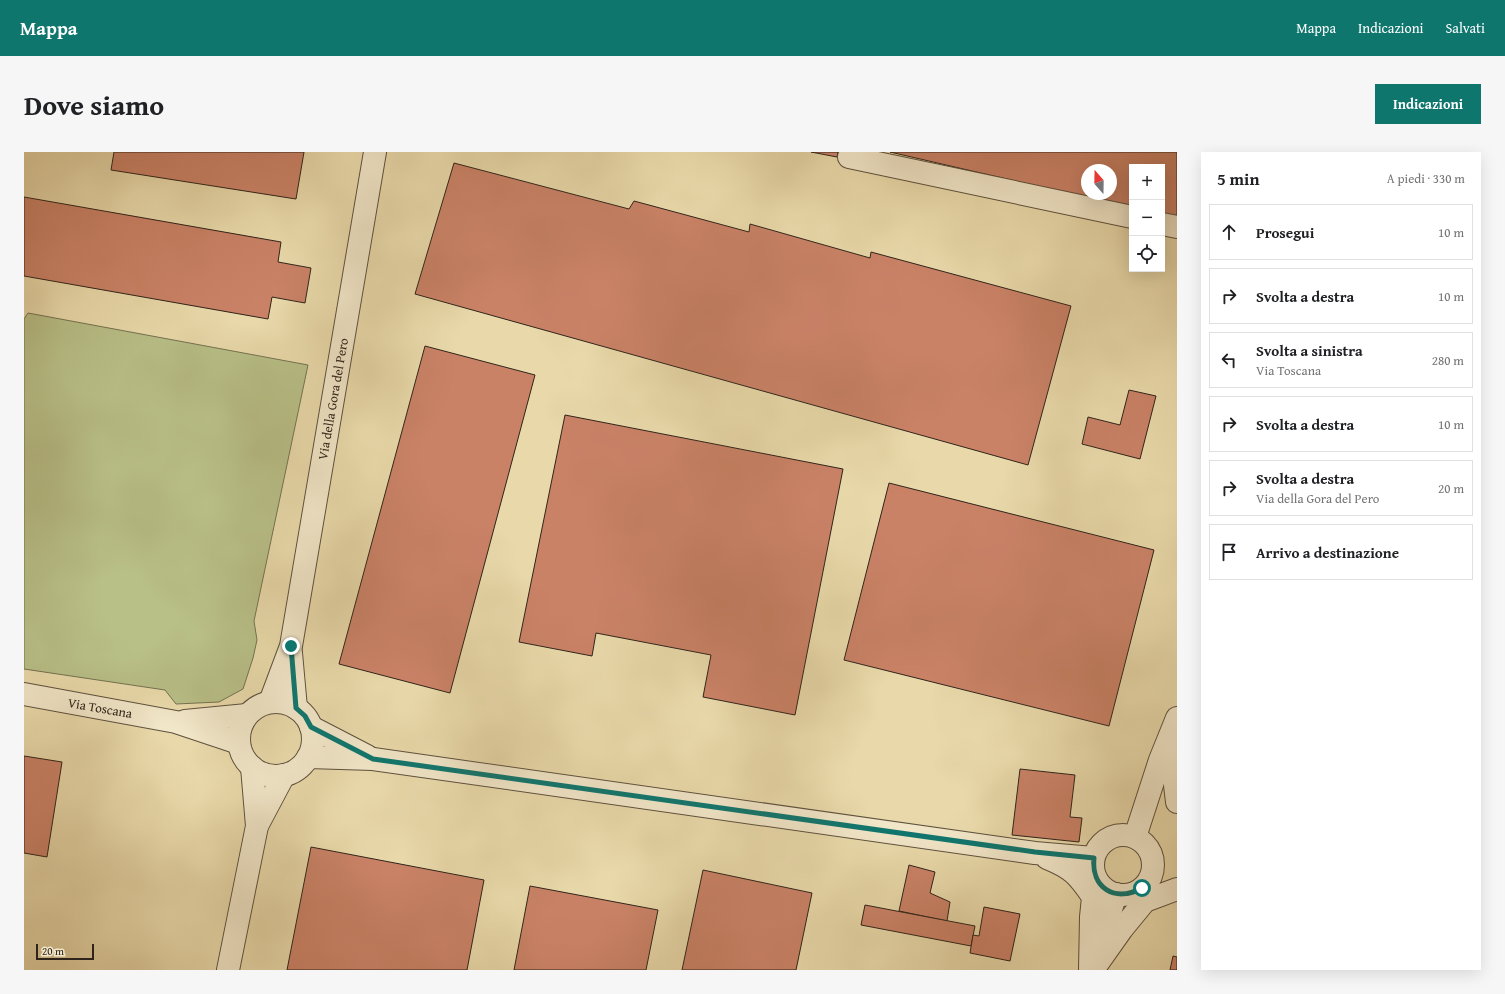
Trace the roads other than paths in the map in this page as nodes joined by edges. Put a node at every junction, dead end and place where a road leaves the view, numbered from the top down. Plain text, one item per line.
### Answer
1 (376, 152) edge
2 (850, 158) dead end
3 (1129, 216) edge
4 (1165, 225) edge
5 (1177, 227) edge
6 (291, 646) junction
7 (24, 694) edge
8 (270, 702) junction
9 (296, 708) junction
10 (247, 715) junction
11 (1176, 721) edge
12 (176, 722) junction
13 (311, 727) junction
14 (239, 743) junction
15 (308, 757) junction
16 (373, 759) junction
17 (252, 767) junction
18 (284, 775) junction
19 (1177, 802) edge
20 (257, 826) junction
21 (1135, 838) junction
22 (1035, 852) junction
23 (1094, 858) junction
24 (1152, 873) junction
25 (1177, 878) edge
26 (1177, 889) edge
27 (1116, 894) junction
28 (228, 970) edge
29 (1091, 970) edge

1 - 6 street, Via della Gora del Pero
2 - 3 street
4 - 5 street
6 - 8 street, Via della Gora del Pero
6 - 9 street, Via della Gora del Pero
7 - 12 street, Via Toscana
8 - 9 street
8 - 10 street
9 - 13 street
10 - 12 street, Via Toscana
10 - 14 street
11 - 19 street
11 - 21 street
12 - 14 street, Via Toscana
13 - 15 street
13 - 16 street
14 - 17 street
15 - 16 street
15 - 18 street
16 - 22 street
17 - 18 street
17 - 20 street
18 - 20 street
20 - 28 street
21 - 23 street
21 - 24 street
22 - 23 street
22 - 29 street
23 - 27 street
24 - 25 street
24 - 27 street
26 - 29 street
27 - 29 street

